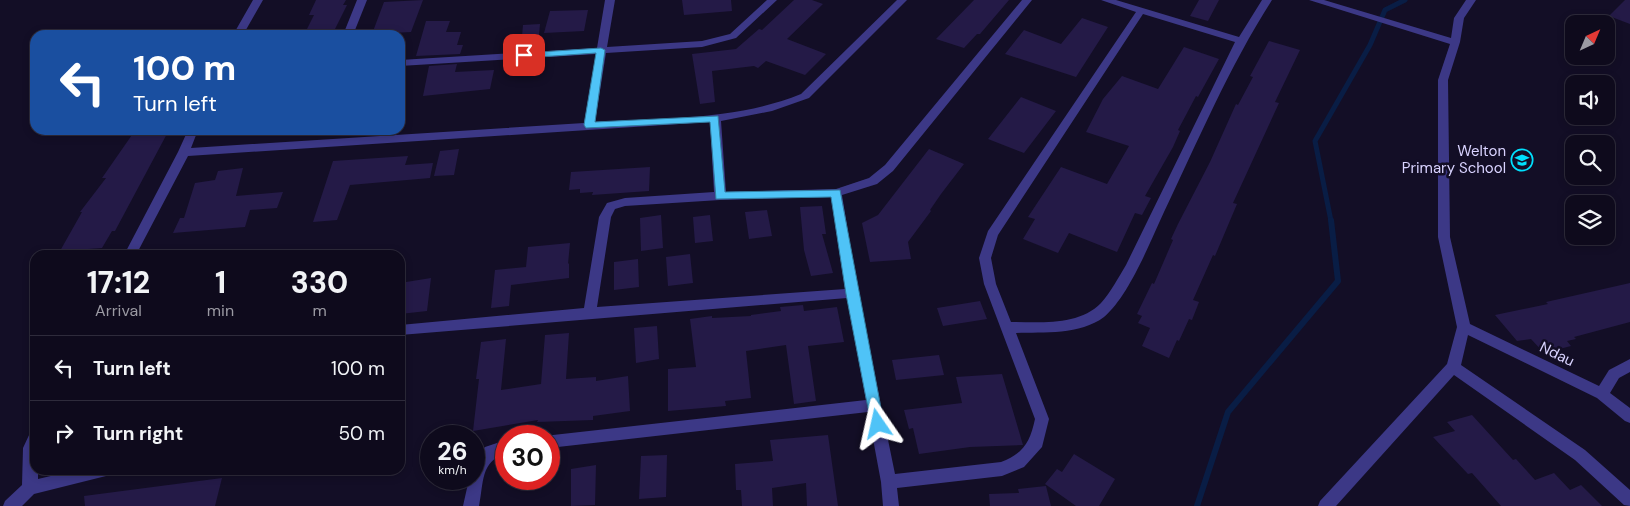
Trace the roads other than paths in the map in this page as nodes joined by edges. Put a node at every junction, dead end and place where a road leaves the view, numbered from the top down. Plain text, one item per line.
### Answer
1 (258, 0) edge
2 (362, 0) edge
3 (610, 0) edge
4 (772, 0) edge
5 (902, 0) edge
6 (1027, 0) edge
7 (1106, 0) edge
8 (1267, 0) edge
9 (1314, 0) edge
10 (1471, 0) edge
11 (1141, 11) junction
12 (241, 30) edge
13 (350, 30) edge
14 (1241, 41) junction
15 (1455, 42) junction
16 (601, 50) junction
17 (405, 63) edge
18 (715, 118) junction
19 (589, 125) junction
20 (191, 135) edge
21 (184, 152) junction
22 (836, 193) junction
23 (720, 196) junction
24 (133, 250) edge
25 (852, 294) junction
26 (590, 313) junction
27 (1464, 327) junction
28 (1006, 328) junction
29 (405, 330) edge
30 (1630, 365) edge
31 (1453, 367) junction
32 (1602, 394) junction
33 (874, 406) junction
34 (1630, 417) edge
35 (560, 440) edge
36 (30, 448) edge
37 (495, 450) edge
38 (30, 475) edge
39 (30, 475) edge
40 (84, 475) edge
41 (889, 482) junction
42 (30, 488) junction
43 (1630, 500) edge
44 (12, 506) edge
45 (472, 506) edge
46 (891, 506) edge
47 (1326, 506) edge

1 - 12 street
2 - 13 street
3 - 16 street
4 - 16 street
5 - 18 street
6 - 22 street
7 - 11 street
8 - 14 street
9 - 15 street
10 - 15 street
11 - 14 street
11 - 28 street
14 - 28 street
15 - 27 street
16 - 17 street
16 - 19 street
18 - 19 street
18 - 23 street
19 - 21 street
20 - 21 street
21 - 24 street
22 - 23 street
22 - 25 street
23 - 26 street
25 - 26 street
25 - 33 street
26 - 29 street
27 - 31 street
27 - 32 street, Ndau
28 - 41 street
30 - 32 street
31 - 43 street
31 - 47 street
32 - 34 street, Ndau
33 - 35 street
33 - 41 street
36 - 39 street
37 - 45 street
38 - 42 street
40 - 42 street
41 - 46 street
42 - 44 street

